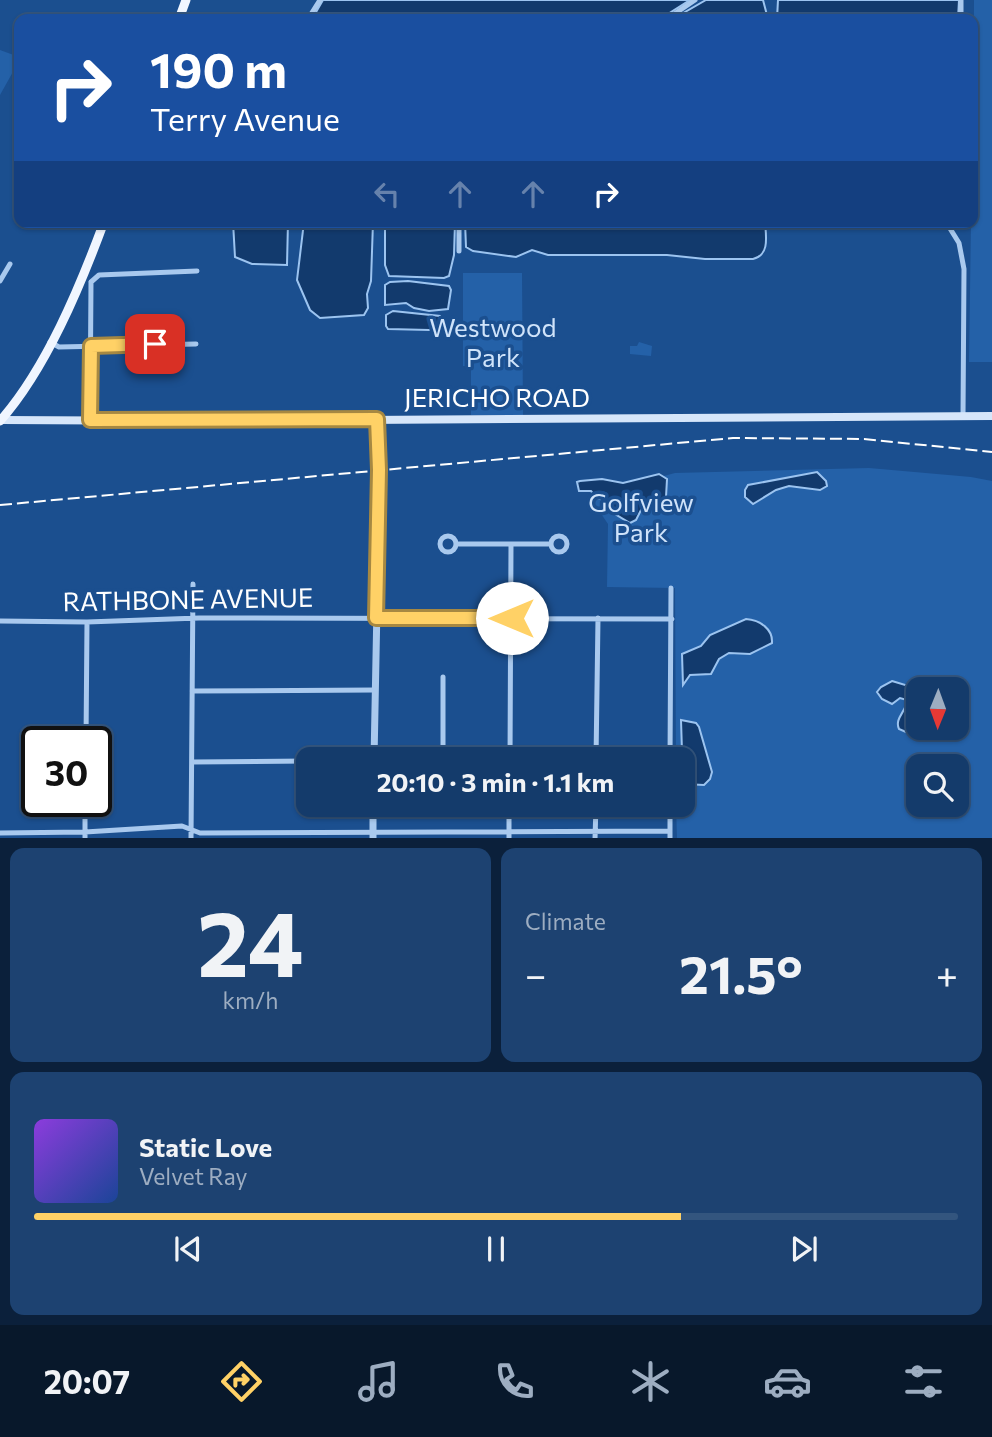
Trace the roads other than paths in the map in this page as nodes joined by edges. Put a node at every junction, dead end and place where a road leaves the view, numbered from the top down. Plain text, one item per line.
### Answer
1 (695, 0) edge
2 (674, 14) edge
3 (102, 228) edge
4 (459, 228) edge
5 (950, 228) edge
6 (459, 251) dead end
7 (10, 264) dead end
8 (197, 271) dead end
9 (87, 279) junction
10 (0, 281) edge
11 (50, 342) junction
12 (196, 344) dead end
13 (91, 346) junction
14 (963, 416) junction
15 (992, 416) edge
16 (377, 419) junction
17 (1, 420) edge
18 (90, 420) junction
19 (456, 544) dead end
20 (511, 544) junction
21 (551, 544) dead end
22 (193, 584) dead end
23 (671, 588) dead end
24 (192, 618) junction
25 (376, 618) junction
26 (512, 618) junction
27 (598, 618) junction
28 (672, 619) junction
29 (0, 621) edge
30 (87, 622) junction
31 (443, 677) dead end
32 (375, 690) junction
33 (192, 691) junction
34 (86, 726) edge
35 (374, 747) edge
36 (443, 747) edge
37 (510, 747) edge
38 (596, 747) edge
39 (670, 747) edge
40 (296, 761) edge
41 (192, 762) junction
42 (85, 817) edge
43 (373, 817) edge
44 (509, 817) edge
45 (596, 817) edge
46 (670, 817) edge
47 (191, 831) junction
48 (509, 831) junction
49 (595, 831) junction
50 (670, 831) junction
51 (0, 833) edge
52 (85, 835) edge
53 (373, 836) edge
54 (191, 838) edge
55 (509, 838) edge
56 (595, 838) edge
57 (670, 838) edge

1 - 2 street
3 - 9 main road
4 - 6 street
5 - 14 street
7 - 10 street
8 - 9 street
9 - 11 main road
9 - 13 street
11 - 13 street
11 - 17 main road
12 - 13 street
13 - 18 street
14 - 15 main road, JERICHO ROAD
14 - 16 main road, JERICHO ROAD
16 - 18 main road, JERICHO ROAD
16 - 25 street
17 - 18 main road, JERICHO ROAD
19 - 20 street
20 - 21 street
20 - 26 street
22 - 24 street
23 - 28 street
24 - 25 street, RATHBONE AVENUE
24 - 30 street, RATHBONE AVENUE
24 - 33 street
25 - 26 street, RATHBONE AVENUE
25 - 32 street
26 - 27 street, RATHBONE AVENUE
26 - 37 street
27 - 28 street, RATHBONE AVENUE
27 - 38 street
28 - 39 street
29 - 30 street, RATHBONE AVENUE
30 - 34 street
31 - 36 street
32 - 33 street
32 - 35 street
33 - 41 street
40 - 41 street
41 - 47 street
42 - 52 street
43 - 53 street
44 - 48 street
45 - 49 street
46 - 50 street
47 - 52 street
47 - 53 street
47 - 54 street
48 - 49 street
48 - 53 street
48 - 55 street
49 - 50 street
49 - 56 street
50 - 57 street
51 - 52 street

